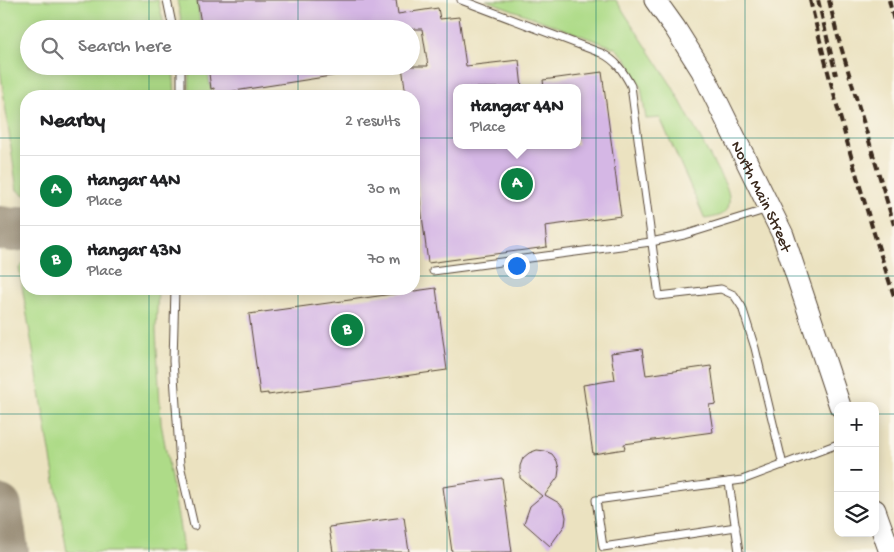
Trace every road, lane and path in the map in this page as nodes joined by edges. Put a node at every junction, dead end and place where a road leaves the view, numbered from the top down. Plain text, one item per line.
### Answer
1 (167, 0) edge
2 (461, 0) edge
3 (655, 0) edge
4 (171, 20) edge
5 (181, 75) edge
6 (181, 90) edge
7 (770, 208) junction
8 (652, 242) junction
9 (433, 271) dead end
10 (175, 295) edge
11 (839, 402) edge
12 (834, 445) edge
13 (783, 464) junction
14 (729, 482) junction
15 (879, 521) edge
16 (194, 526) dead end
17 (736, 527) junction
18 (740, 552) edge
19 (890, 552) edge

1 - 4 lane
2 - 8 lane
3 - 7 main road, North Main Street
5 - 6 lane
7 - 8 lane
7 - 11 main road, North Main Street
8 - 9 lane
8 - 13 lane
10 - 16 lane
12 - 13 lane
13 - 14 lane
14 - 17 lane
14 - 17 lane
15 - 19 main road
17 - 18 lane

